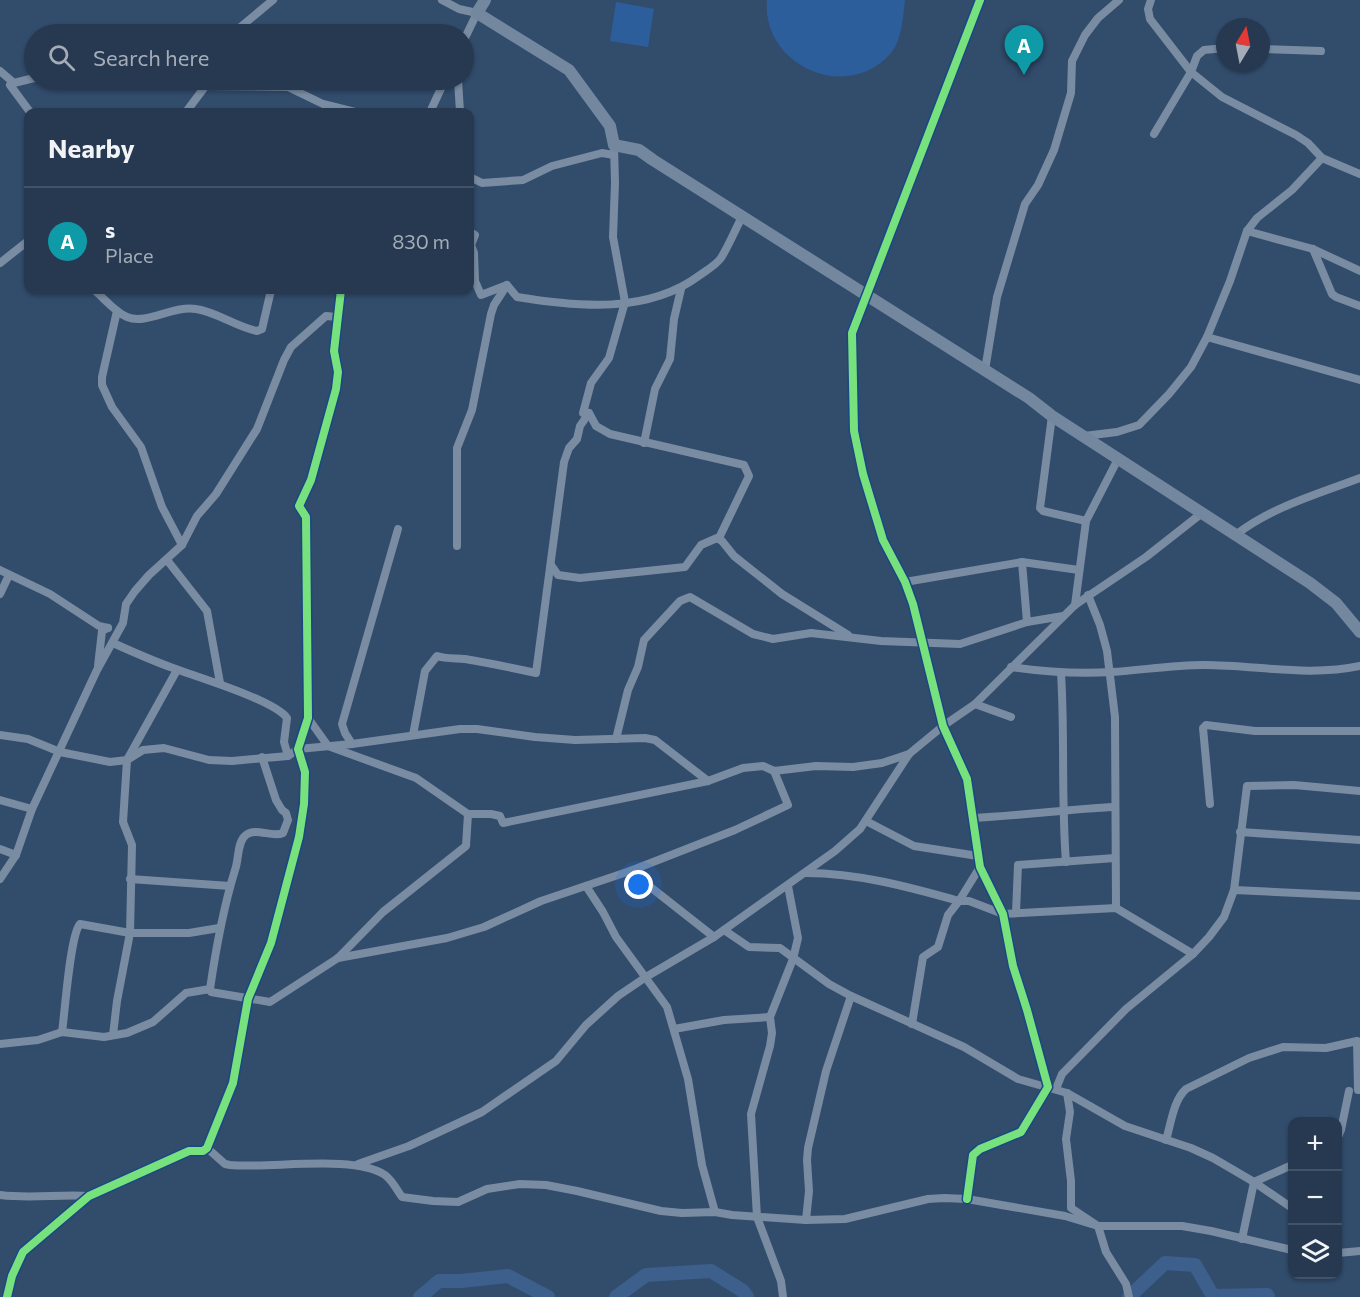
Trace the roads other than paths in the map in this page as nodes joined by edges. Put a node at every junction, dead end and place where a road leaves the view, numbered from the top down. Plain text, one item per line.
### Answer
1 (273, 0) edge
2 (442, 0) edge
3 (485, 0) edge
4 (980, 0) edge
5 (1119, 0) edge
6 (1151, 0) edge
7 (477, 13) junction
8 (244, 24) edge
9 (472, 24) edge
10 (1216, 49) edge
11 (1270, 49) edge
12 (1321, 51) dead end
13 (0, 71) edge
14 (1191, 72) junction
15 (24, 81) edge
16 (12, 84) junction
17 (0, 90) edge
18 (203, 90) edge
19 (294, 90) edge
20 (440, 90) edge
21 (459, 90) edge
22 (27, 108) edge
23 (189, 108) edge
24 (339, 108) edge
25 (432, 108) edge
26 (460, 108) edge
27 (1154, 134) dead end
28 (614, 150) junction
29 (1322, 158) junction
30 (1360, 174) edge
31 (474, 179) edge
32 (742, 217) junction
33 (1247, 231) junction
34 (24, 244) edge
35 (1312, 249) junction
36 (474, 253) edge
37 (0, 263) edge
38 (1360, 271) edge
39 (507, 285) junction
40 (681, 289) junction
41 (98, 294) edge
42 (270, 294) edge
43 (340, 294) edge
44 (865, 294) junction
45 (625, 302) junction
46 (1360, 306) edge
47 (117, 311) junction
48 (337, 317) junction
49 (1208, 337) junction
50 (985, 370) junction
51 (1360, 380) edge
52 (589, 413) junction
53 (1052, 416) junction
54 (1084, 436) junction
55 (644, 443) junction
56 (1118, 459) junction
57 (1360, 478) edge
58 (1202, 513) junction
59 (1086, 521) junction
60 (398, 530) dead end
61 (1236, 534) junction
62 (719, 538) junction
63 (182, 545) junction
64 (457, 546) dead end
65 (167, 560) junction
66 (1022, 562) junction
67 (551, 565) junction
68 (0, 570) edge
69 (1079, 570) junction
70 (9, 574) junction
71 (905, 582) junction
72 (0, 594) edge
73 (1088, 595) junction
74 (1075, 605) junction
75 (1063, 616) junction
76 (1027, 622) junction
77 (1360, 632) edge
78 (851, 637) junction
79 (923, 642) junction
80 (113, 644) junction
81 (1360, 666) edge
82 (1011, 667) junction
83 (97, 670) junction
84 (177, 670) junction
85 (1110, 672) junction
86 (1061, 673) junction
87 (220, 683) junction
88 (975, 704) junction
89 (1011, 717) dead end
90 (308, 718) junction
91 (943, 726) junction
92 (1360, 731) edge
93 (0, 735) edge
94 (413, 735) junction
95 (616, 739) junction
96 (352, 744) junction
97 (328, 746) junction
98 (298, 748) junction
99 (60, 752) junction
100 (909, 754) junction
101 (288, 756) junction
102 (262, 757) junction
103 (128, 760) junction
104 (774, 771) junction
105 (708, 781) junction
106 (1360, 791) edge
107 (0, 800) edge
108 (1210, 804) dead end
109 (1115, 807) junction
110 (32, 809) junction
111 (1062, 809) junction
112 (468, 814) junction
113 (972, 818) junction
114 (866, 820) junction
115 (1240, 832) junction
116 (1360, 840) edge
117 (0, 849) edge
118 (16, 855) junction
119 (978, 856) junction
120 (1115, 858) junction
121 (1066, 862) junction
122 (980, 867) junction
123 (630, 871) junction
124 (806, 873) junction
125 (0, 879) edge
126 (130, 879) junction
127 (230, 886) junction
128 (586, 886) junction
129 (788, 886) junction
130 (1234, 890) junction
131 (1360, 896) edge
132 (959, 901) junction
133 (1116, 908) junction
134 (1016, 913) junction
135 (1003, 914) junction
136 (219, 928) junction
137 (724, 930) junction
138 (130, 933) junction
139 (714, 937) junction
140 (1193, 954) junction
141 (338, 958) junction
142 (793, 958) junction
143 (646, 977) junction
144 (210, 989) junction
145 (851, 996) junction
146 (249, 999) junction
147 (770, 1017) junction
148 (912, 1024) junction
149 (674, 1029) junction
150 (62, 1032) junction
151 (113, 1035) junction
152 (0, 1044) edge
153 (1052, 1088) junction
154 (1349, 1090) dead end
155 (1360, 1090) edge
156 (1067, 1093) junction
157 (1342, 1125) edge
158 (1166, 1140) junction
159 (207, 1148) junction
160 (358, 1164) junction
161 (1288, 1167) edge
162 (1254, 1182) junction
163 (0, 1195) edge
164 (89, 1196) junction
165 (967, 1199) junction
166 (1288, 1205) edge
167 (715, 1212) junction
168 (757, 1217) junction
169 (806, 1220) junction
170 (1098, 1226) junction
171 (1242, 1239) junction
172 (1288, 1249) edge
173 (1360, 1251) edge
174 (1342, 1252) edge
175 (7, 1295) edge
176 (783, 1297) edge
177 (1129, 1297) edge

1 - 8 street
2 - 7 street
3 - 7 street
4 - 44 street
5 - 50 street
6 - 14 street
7 - 9 street
7 - 28 street
10 - 14 street
11 - 12 street
13 - 16 street
14 - 27 street
14 - 29 street
15 - 16 street
16 - 17 street
16 - 22 street
18 - 23 street
19 - 24 street
20 - 25 street
21 - 26 street
28 - 31 street
28 - 32 street
28 - 45 street
29 - 30 street
29 - 33 street
32 - 40 street
32 - 44 street
33 - 35 street
33 - 49 street
34 - 37 street
35 - 38 street
35 - 46 street
36 - 39 street
39 - 45 street
39 - 64 street
40 - 45 street
40 - 55 street
41 - 47 street
42 - 47 street
43 - 48 street
44 - 50 street
44 - 71 street
45 - 52 street
47 - 63 street
48 - 63 street
48 - 90 street
49 - 51 street
49 - 54 street
50 - 53 street
52 - 55 street
52 - 67 street
53 - 54 street
53 - 59 street
54 - 56 street
55 - 62 street
56 - 58 street
56 - 59 street
57 - 61 street
58 - 61 street
58 - 73 street
59 - 69 street
60 - 96 street
61 - 77 street
62 - 67 street
62 - 78 street
63 - 65 street
65 - 80 street
65 - 87 street
66 - 69 street
66 - 71 street
66 - 76 street
67 - 94 street
68 - 70 street
69 - 74 street
70 - 72 street
70 - 83 street
71 - 79 street
73 - 74 street
73 - 85 street
74 - 75 street
75 - 76 street
75 - 82 street
76 - 79 street
78 - 79 street
78 - 95 street
79 - 91 street
80 - 83 street
80 - 84 street
81 - 85 street
82 - 86 street
82 - 88 street
83 - 99 street
84 - 87 street
84 - 103 street
85 - 86 street
85 - 109 street
86 - 111 street
87 - 101 street
88 - 89 street
88 - 91 street
90 - 97 street
90 - 98 street
91 - 100 street
91 - 113 street
92 - 108 street
93 - 99 street
94 - 95 street
94 - 96 street
95 - 105 street
96 - 97 street
97 - 98 street
97 - 112 street
98 - 101 street
98 - 146 street
99 - 103 street
99 - 110 street
100 - 104 street
100 - 114 street
101 - 102 street
102 - 103 street
102 - 127 street
103 - 126 street
104 - 105 street
104 - 123 street
105 - 112 street
106 - 115 street
107 - 110 street
109 - 111 street
109 - 120 street
110 - 118 street
111 - 113 street
111 - 121 street
112 - 141 street
113 - 119 street
114 - 119 street
114 - 124 street
115 - 116 street
115 - 130 street
117 - 118 street
118 - 125 street
119 - 122 street
120 - 121 street
120 - 133 street
121 - 134 street
122 - 132 street
122 - 135 street
123 - 128 street
123 - 139 street
124 - 129 street
124 - 132 street
126 - 127 street
126 - 138 street
127 - 136 street
128 - 141 street
128 - 143 street
129 - 137 street
129 - 142 street
130 - 131 street
130 - 140 street
132 - 135 street
132 - 148 street
133 - 134 street
133 - 140 street
134 - 135 street
135 - 153 street
136 - 138 street
136 - 144 street
137 - 139 street
137 - 142 street
138 - 150 street
138 - 151 street
139 - 143 street
140 - 153 street
141 - 146 street
142 - 145 street
142 - 147 street
143 - 149 street
143 - 160 street
144 - 146 street
144 - 151 street
145 - 148 street
145 - 169 street
146 - 159 street
147 - 149 street
147 - 168 street
148 - 153 street
149 - 167 street
150 - 151 street
150 - 152 street
153 - 156 street
153 - 165 street
154 - 157 street
155 - 158 street
156 - 158 street
156 - 170 street
158 - 162 street
159 - 160 street
159 - 164 street
160 - 167 street
161 - 162 street
162 - 166 street
162 - 171 street
163 - 164 street
164 - 175 street
165 - 169 street
165 - 170 street
167 - 168 street
168 - 169 street
168 - 176 street
170 - 171 street
170 - 177 street
171 - 172 street
173 - 174 street

